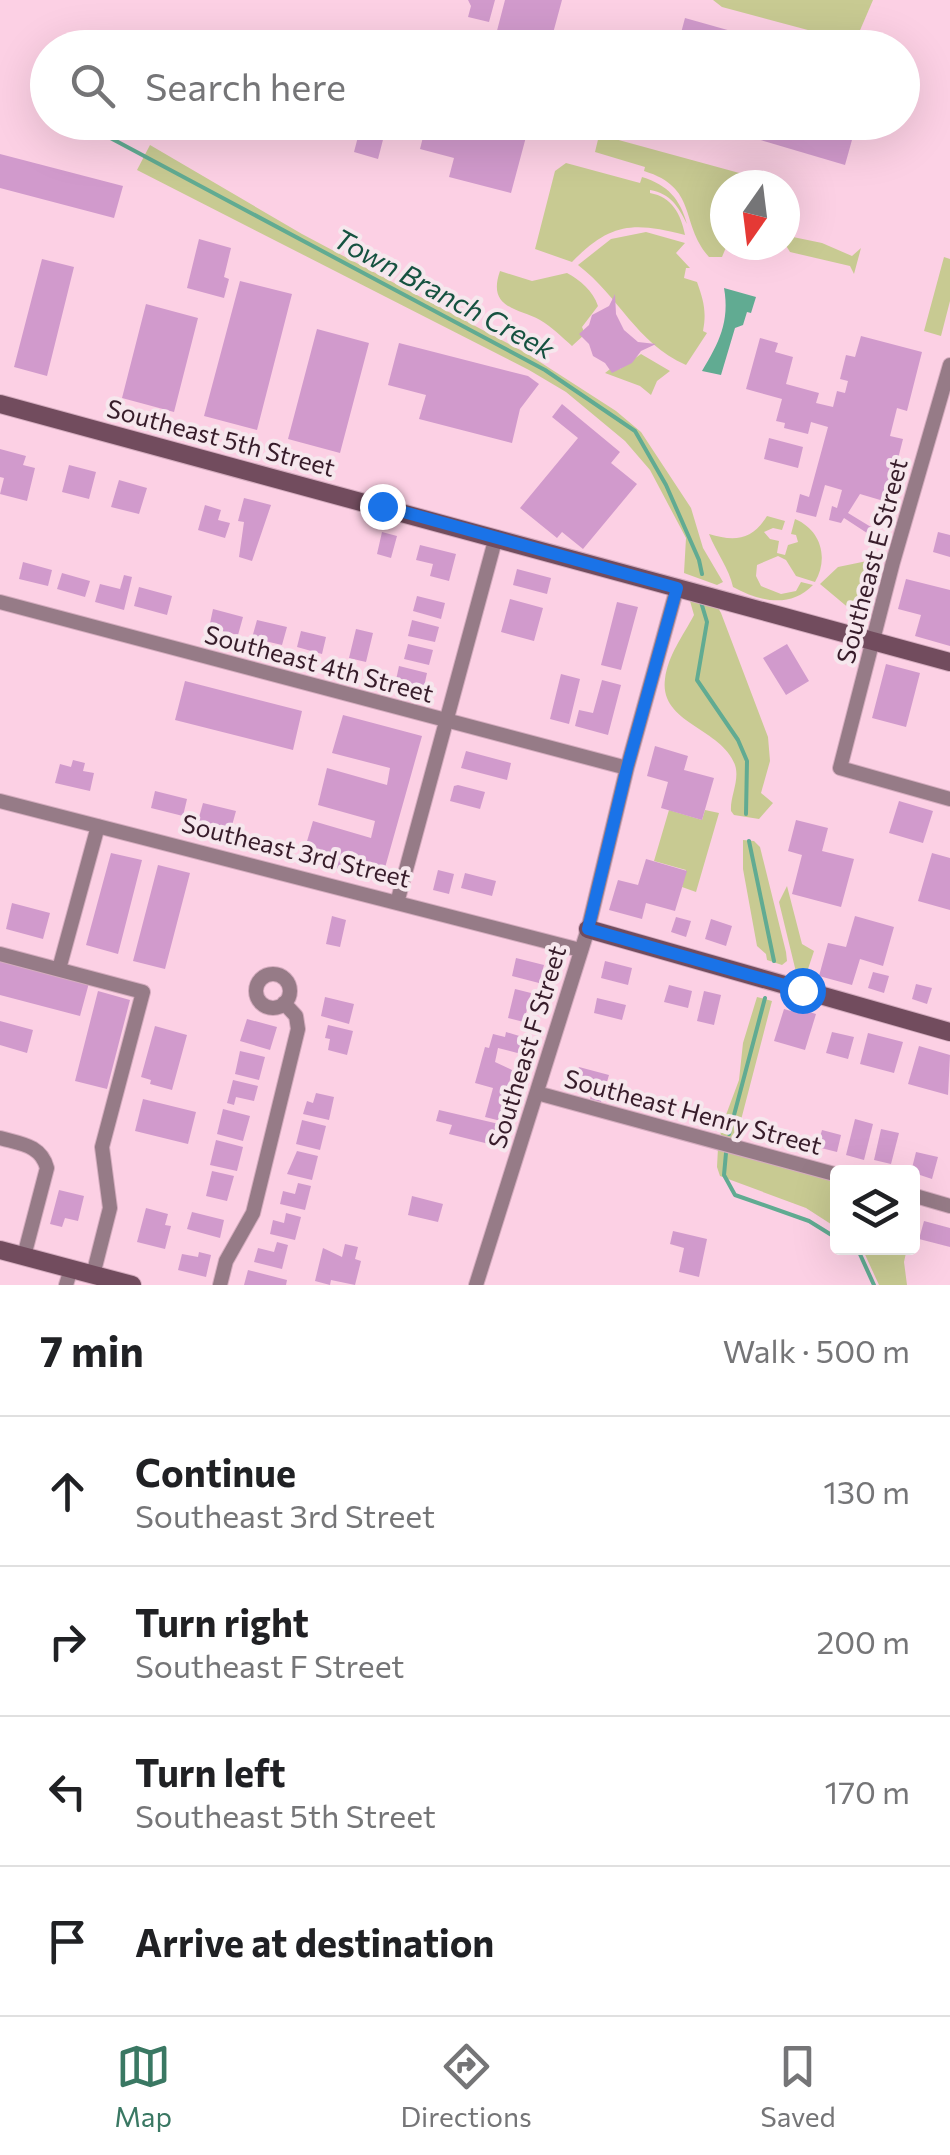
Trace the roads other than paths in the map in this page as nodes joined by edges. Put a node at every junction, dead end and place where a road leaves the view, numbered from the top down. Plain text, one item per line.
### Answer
1 (950, 365) edge
2 (0, 404) edge
3 (496, 537) junction
4 (677, 588) junction
5 (0, 602) edge
6 (874, 642) junction
7 (950, 662) edge
8 (446, 720) junction
9 (627, 768) junction
10 (950, 799) edge
11 (0, 801) edge
12 (98, 826) junction
13 (397, 903) junction
14 (588, 929) junction
15 (580, 950) junction
16 (0, 954) edge
17 (58, 969) junction
18 (284, 1004) dead end
19 (950, 1032) edge
20 (537, 1092) junction
21 (0, 1138) edge
22 (830, 1173) edge
23 (920, 1197) edge
24 (950, 1206) edge
25 (0, 1250) edge
26 (24, 1256) junction
27 (93, 1274) junction
28 (69, 1277) edge
29 (132, 1285) edge
30 (220, 1285) edge
31 (476, 1285) edge

1 - 6 street, Southeast E Street
2 - 3 street, Southeast 5th Street
3 - 4 street, Southeast 5th Street
3 - 8 street
4 - 6 street, Southeast 5th Street
4 - 9 street, Southeast F Street
5 - 8 street, Southeast 4th Street
6 - 7 street, Southeast 5th Street
6 - 10 street, Southeast E Street
8 - 9 street, Southeast 4th Street
8 - 13 street
9 - 14 street, Southeast F Street
11 - 12 street, Southeast 3rd Street
12 - 13 street, Southeast 3rd Street
12 - 17 street
13 - 15 street, Southeast 3rd Street
14 - 15 street, Southeast F Street
14 - 19 street
15 - 20 street, Southeast F Street
16 - 17 street
17 - 27 street
18 - 30 street
20 - 22 street, Southeast Henry Street
20 - 31 street, Southeast F Street
21 - 26 street
23 - 24 street
25 - 26 street
26 - 28 street
27 - 28 street
27 - 29 street

